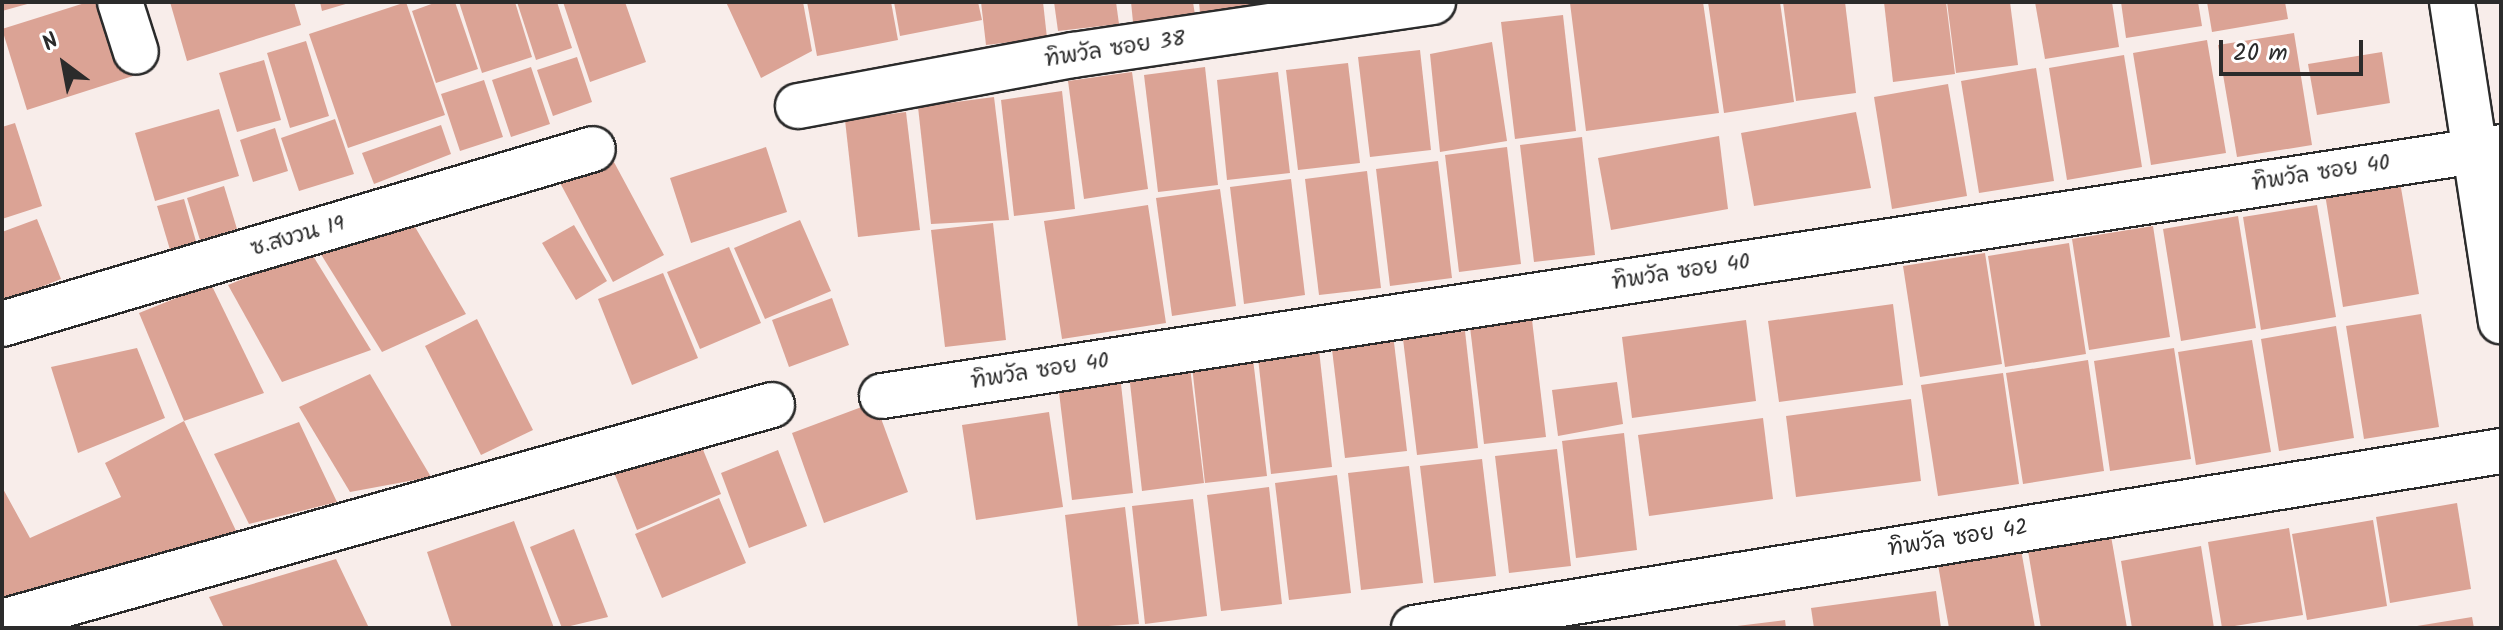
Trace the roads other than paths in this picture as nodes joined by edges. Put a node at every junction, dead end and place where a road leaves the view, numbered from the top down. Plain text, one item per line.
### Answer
1 (120, 2) edge
2 (1433, 2) edge
3 (2452, 2) edge
4 (136, 52) dead end
5 (798, 106) dead end
6 (2490, 148) edge
7 (593, 149) dead end
8 (2501, 321) edge
9 (2, 324) edge
10 (882, 396) dead end
11 (772, 405) dead end
12 (2501, 451) edge
13 (2, 622) edge
14 (1414, 628) edge

1 - 4 street
2 - 5 street, ทิพวัล ซอย 38
3 - 6 street
6 - 8 street
6 - 10 street, ทิพวัล ซอย 40
7 - 9 street, ซ.สงวน 19
11 - 13 street
12 - 14 street, ทิพวัล ซอย 42

